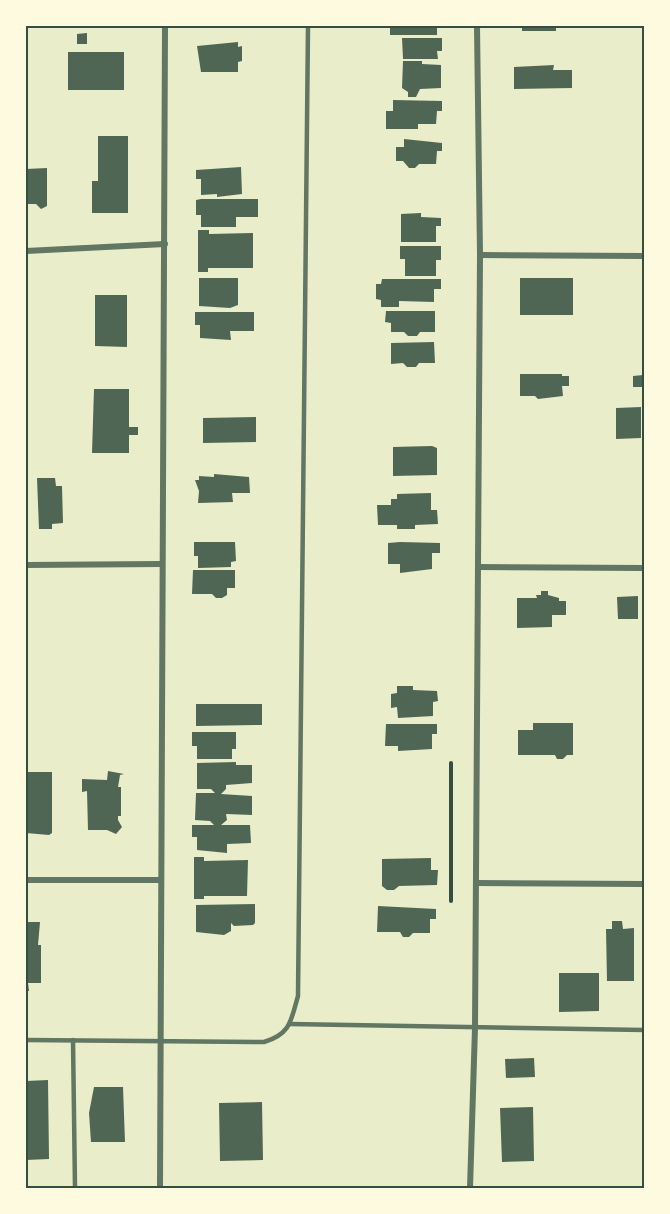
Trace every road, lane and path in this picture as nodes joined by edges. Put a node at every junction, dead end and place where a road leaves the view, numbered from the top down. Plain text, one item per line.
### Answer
1 (165, 26) edge
2 (308, 26) edge
3 (477, 26) edge
4 (165, 244) junction
5 (26, 251) edge
6 (480, 255) junction
7 (645, 255) edge
8 (162, 564) junction
9 (26, 565) edge
10 (478, 567) junction
11 (645, 568) edge
12 (452, 763) dead end
13 (26, 880) edge
14 (160, 880) junction
15 (476, 883) junction
16 (645, 884) edge
17 (451, 901) dead end
18 (290, 1024) junction
19 (476, 1028) junction
20 (645, 1030) edge
21 (26, 1040) edge
22 (73, 1040) junction
23 (160, 1041) junction
24 (75, 1188) edge
25 (160, 1188) edge
26 (470, 1188) edge

1 - 4 street
2 - 18 lane
3 - 6 street
4 - 5 street
4 - 8 street
6 - 7 street
6 - 10 street
8 - 9 street
8 - 14 street
10 - 11 street
10 - 15 street
12 - 17 path
13 - 14 street
14 - 23 street
15 - 16 street
15 - 19 street
18 - 19 lane
18 - 23 lane
19 - 20 lane
19 - 26 street
21 - 22 lane
22 - 23 lane
22 - 24 lane
23 - 25 street

